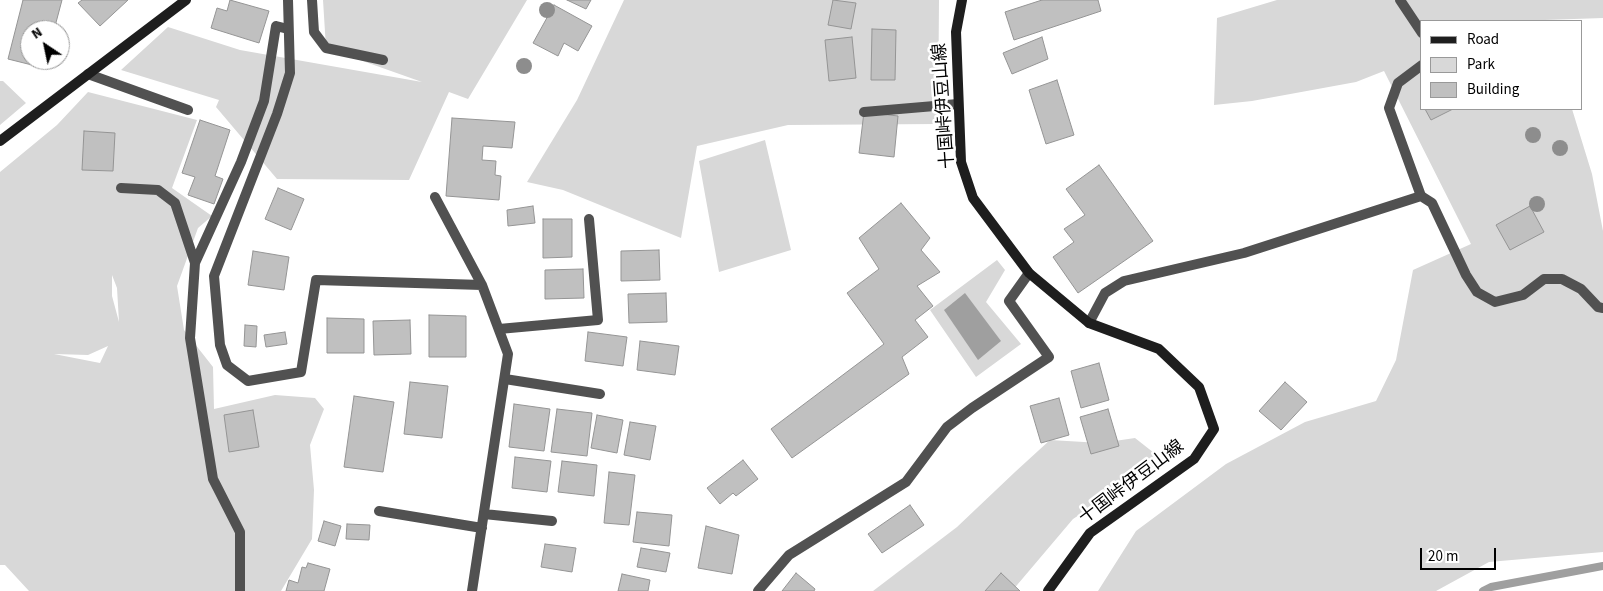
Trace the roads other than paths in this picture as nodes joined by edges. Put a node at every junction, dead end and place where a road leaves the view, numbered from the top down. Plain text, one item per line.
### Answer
1 (186, 0) edge
2 (288, 0) edge
3 (312, 0) edge
4 (962, 0) edge
5 (1400, 0) edge
6 (288, 29) junction
7 (1420, 29) edge
8 (384, 60) dead end
9 (1420, 66) edge
10 (88, 74) junction
11 (958, 104) junction
12 (188, 110) dead end
13 (864, 112) dead end
14 (0, 141) edge
15 (121, 188) dead end
16 (1421, 196) junction
17 (435, 197) dead end
18 (589, 219) dead end
19 (195, 263) junction
20 (1029, 273) junction
21 (482, 285) junction
22 (1603, 308) edge
23 (1089, 323) junction
24 (499, 329) junction
25 (505, 379) junction
26 (600, 394) dead end
27 (379, 511) dead end
28 (484, 514) junction
29 (552, 521) dead end
30 (482, 528) junction
31 (240, 591) edge
32 (472, 591) edge
33 (758, 591) edge
34 (1048, 591) edge

1 - 10 main road
2 - 6 street
3 - 8 street
4 - 11 main road, 十国峠伊豆山線
5 - 7 street
6 - 19 street
6 - 21 street
9 - 16 street
10 - 12 street
10 - 14 main road
11 - 13 street
11 - 20 main road, 十国峠伊豆山線
15 - 19 street
16 - 22 street
16 - 23 street
17 - 21 street
18 - 24 street
19 - 31 street
20 - 23 main road, 十国峠伊豆山線
20 - 33 street
21 - 24 street
23 - 34 main road, 十国峠伊豆山線
24 - 25 street
25 - 26 street
25 - 28 street
27 - 30 street
28 - 29 street
28 - 30 street
30 - 32 street

